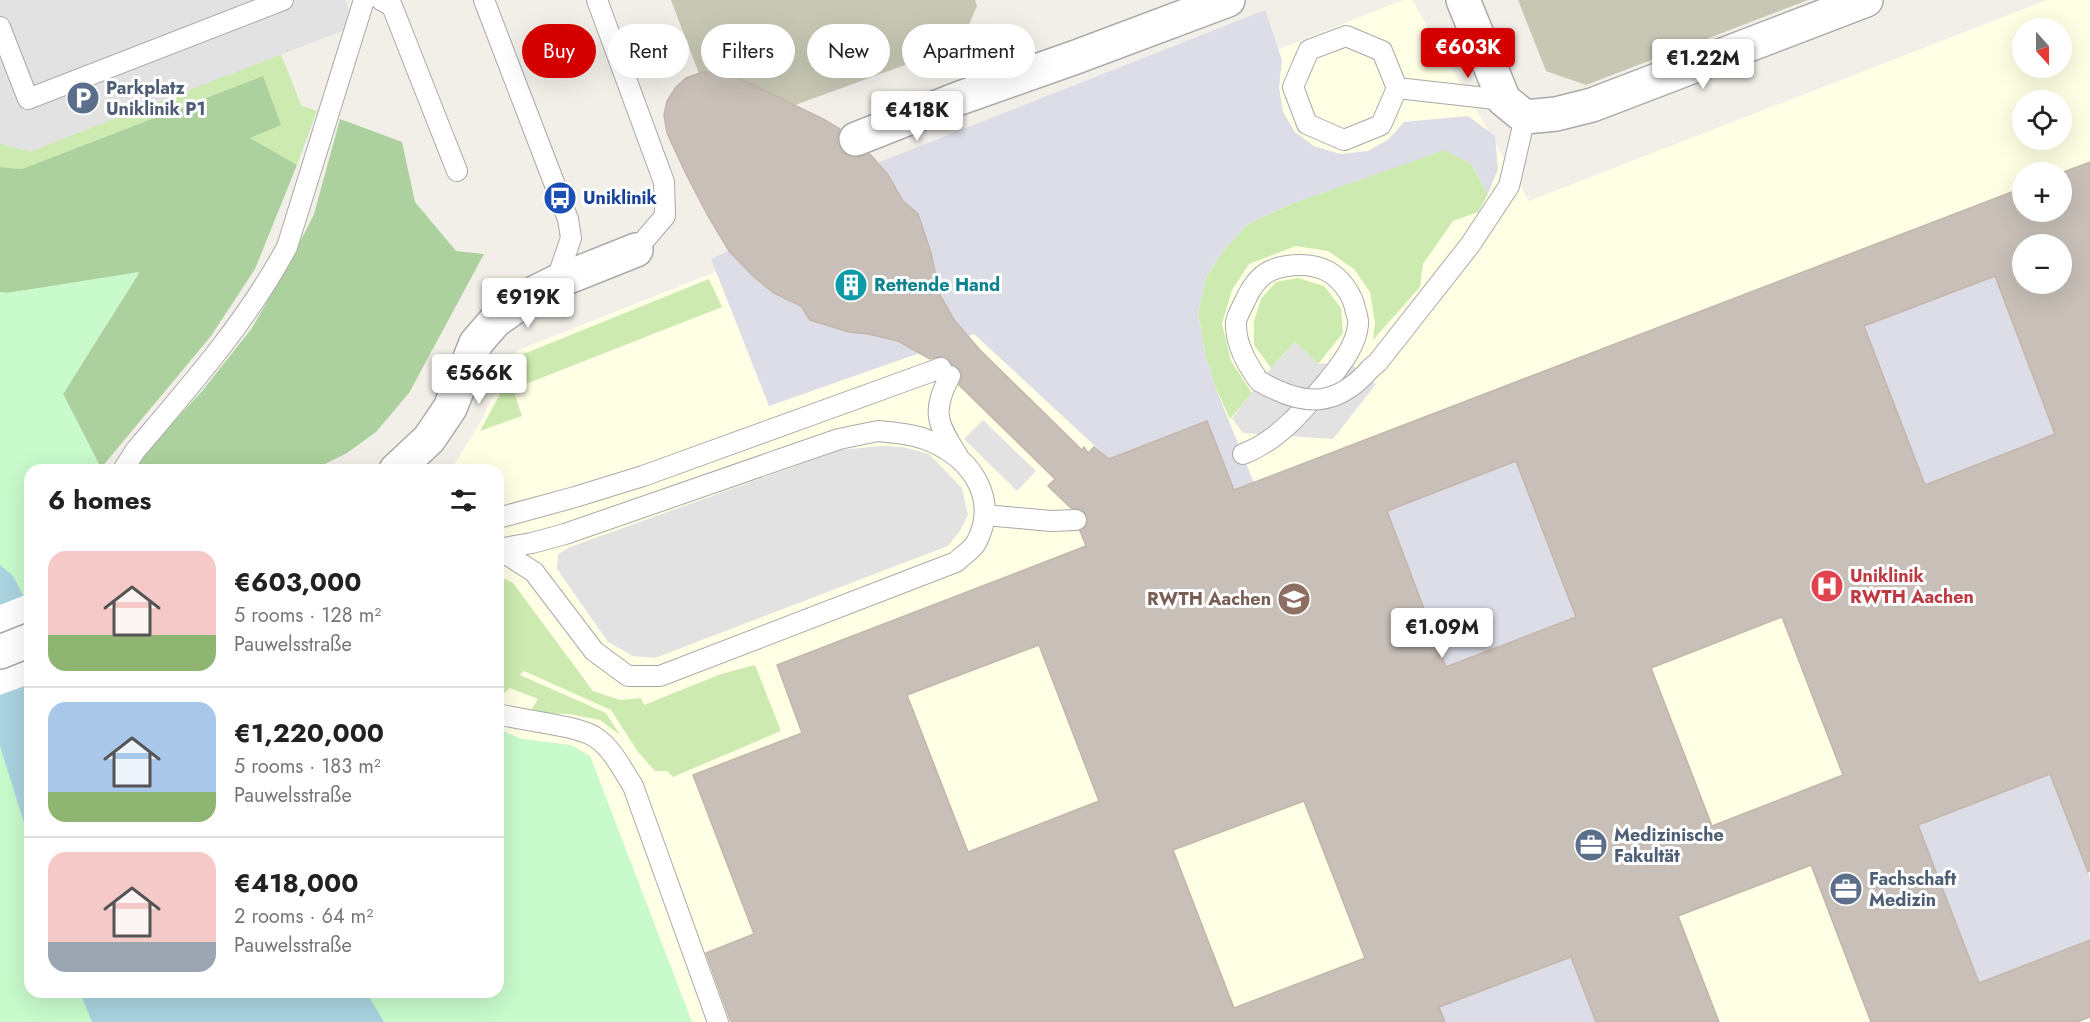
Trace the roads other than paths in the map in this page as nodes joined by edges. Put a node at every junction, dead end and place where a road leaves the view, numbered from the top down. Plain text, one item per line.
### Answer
1 (283, 0) edge
2 (364, 0) edge
3 (381, 0) edge
4 (484, 0) edge
5 (597, 0) edge
6 (1228, 0) edge
7 (1463, 0) edge
8 (1866, 0) edge
9 (0, 27) edge
10 (1397, 88) junction
11 (1515, 108) junction
12 (856, 139) dead end
13 (457, 171) dead end
14 (636, 250) joint
15 (556, 282) junction
16 (1242, 454) dead end
17 (960, 458) junction
18 (127, 464) edge
19 (402, 464) edge
20 (985, 515) junction
21 (504, 516) edge
22 (1076, 520) dead end
23 (504, 548) edge
24 (504, 553) edge
25 (24, 642) edge
26 (0, 652) edge
27 (504, 716) edge
28 (718, 1022) edge

1 - 9 lane
2 - 18 lane
3 - 13 lane
4 - 15 lane
5 - 14 lane
6 - 12 street
7 - 11 street
8 - 11 street
10 - 10 lane
10 - 11 lane
11 - 16 lane, bridge
14 - 15 street
15 - 19 street
17 - 20 lane
17 - 21 lane
17 - 23 lane
20 - 22 lane
20 - 24 lane
25 - 26 street
27 - 28 lane

